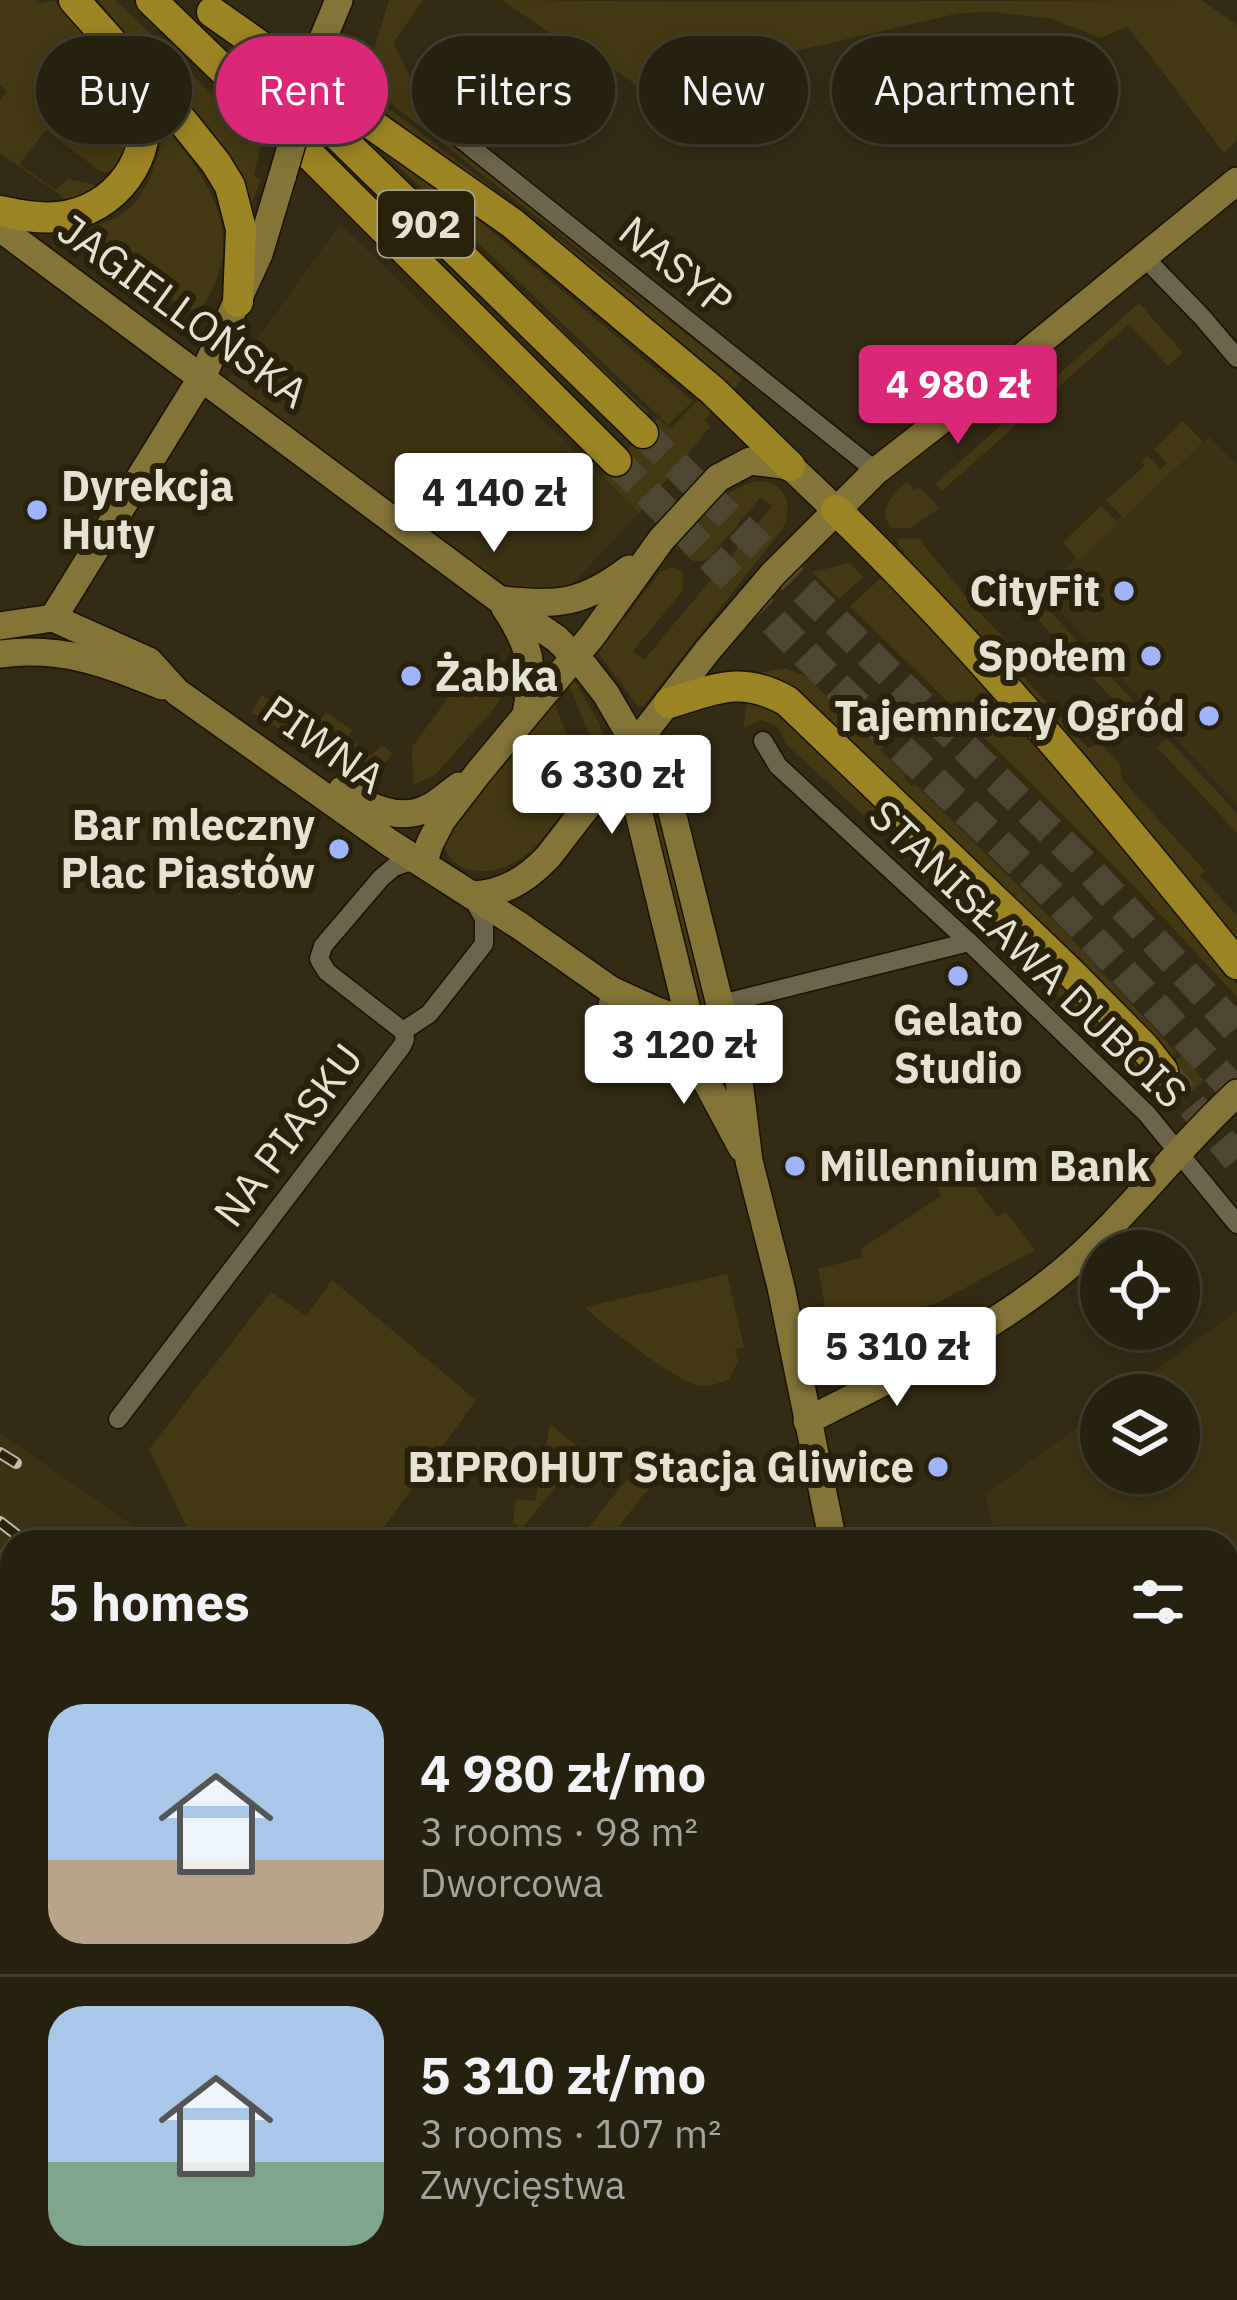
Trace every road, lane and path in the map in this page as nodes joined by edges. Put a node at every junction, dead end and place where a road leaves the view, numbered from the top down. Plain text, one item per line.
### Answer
1 (74, 0) edge
2 (151, 0) edge
3 (338, 0) edge
4 (206, 6) edge
5 (105, 36) edge
6 (192, 133) edge
7 (142, 144) edge
8 (467, 144) edge
9 (1237, 181) edge
10 (0, 212) edge
11 (0, 227) edge
12 (1142, 256) junction
13 (238, 302) junction
14 (1237, 358) edge
15 (202, 377) junction
16 (643, 434) tunnel mouth
17 (616, 461) tunnel mouth
18 (790, 466) junction
19 (876, 471) junction
20 (836, 510) junction
21 (656, 548) junction
22 (500, 600) junction
23 (53, 618) junction
24 (0, 626) edge
25 (0, 654) edge
26 (575, 656) junction
27 (177, 692) junction
28 (669, 703) junction
29 (524, 717) junction
30 (243, 738) junction
31 (763, 741) dead end
32 (635, 744) junction
33 (478, 772) junction
34 (423, 864) junction
35 (471, 895) junction
36 (969, 942) junction
37 (1237, 964) edge
38 (610, 990) junction
39 (721, 1004) junction
40 (690, 1023) junction
41 (403, 1031) junction
42 (601, 1032) dead end
43 (1163, 1071) tunnel mouth
44 (1237, 1093) edge
45 (1178, 1151) junction
46 (749, 1161) junction
47 (1237, 1224) edge
48 (118, 1419) dead end
49 (807, 1420) junction
50 (830, 1530) edge

1 - 5 main road
2 - 17 main road, 902
3 - 13 main road, bridge
4 - 16 main road, 902
4 - 18 main road
6 - 13 main road
7 - 10 main road
8 - 19 street, NASYP
9 - 12 main road
11 - 15 main road, JAGIELLOŃSKA
12 - 14 street
12 - 19 main road
13 - 15 main road
15 - 22 main road, JAGIELLOŃSKA
15 - 23 main road
18 - 20 main road
18 - 21 main road
19 - 20 main road
20 - 28 main road
20 - 37 main road
21 - 22 main road
21 - 26 main road
22 - 26 main road, JAGIELLOŃSKA
22 - 29 main road
23 - 24 main road
23 - 27 main road, PIWNA
25 - 27 main road, PIWNA
26 - 29 main road
26 - 32 main road, JAGIELLOŃSKA
27 - 30 main road, PIWNA
28 - 32 main road
28 - 43 main road
29 - 33 main road
30 - 33 main road
30 - 34 main road, PIWNA
31 - 36 street, STANISŁAWA DUBOIS
32 - 35 main road
32 - 39 main road, JAGIELLOŃSKA
32 - 40 main road
33 - 34 main road
34 - 35 main road
34 - 41 street
35 - 38 main road
35 - 41 street, NA PIASKU
36 - 39 street
36 - 45 street, STANISŁAWA DUBOIS
38 - 40 main road
38 - 42 street
39 - 46 main road, JAGIELLOŃSKA
40 - 46 main road
41 - 48 street, NA PIASKU
44 - 45 main road
45 - 47 street, STANISŁAWA DUBOIS
45 - 49 main road
46 - 49 main road
49 - 50 main road

